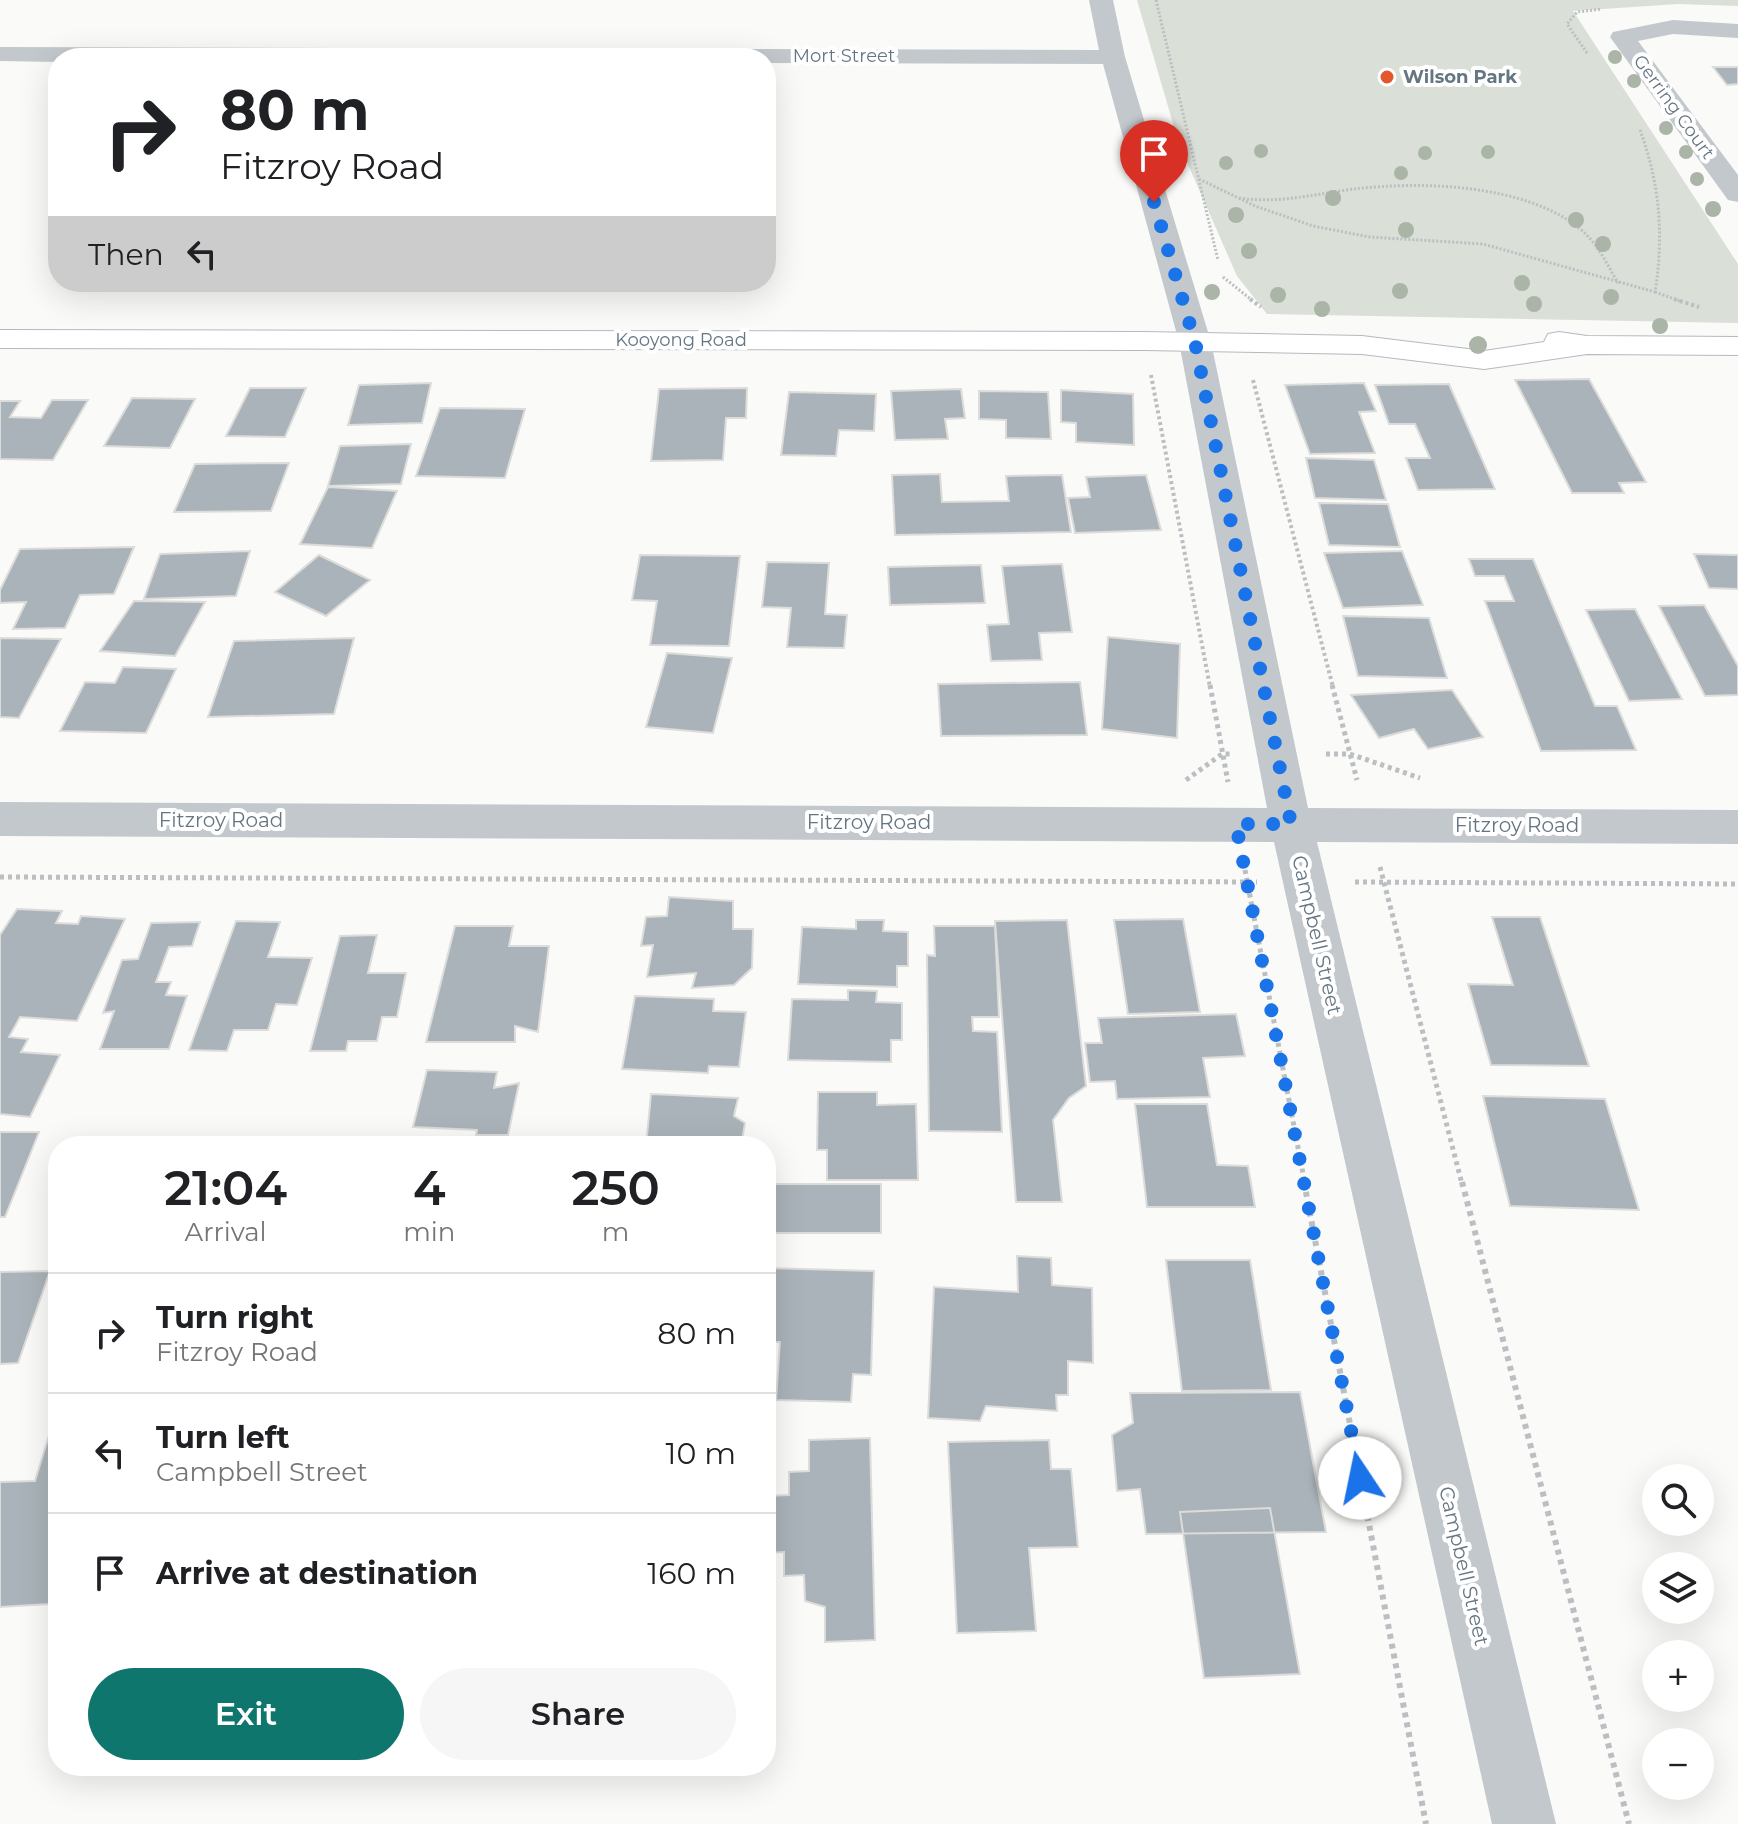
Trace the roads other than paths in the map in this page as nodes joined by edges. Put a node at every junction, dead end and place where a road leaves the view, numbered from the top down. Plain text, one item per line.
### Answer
1 (1101, 0) edge
2 (1738, 31) edge
3 (0, 54) edge
4 (48, 54) edge
5 (776, 56) edge
6 (1113, 57) junction
7 (1738, 194) edge
8 (0, 339) edge
9 (1195, 342) junction
10 (1738, 346) edge
11 (0, 819) edge
12 (1291, 824) junction
13 (1738, 827) edge
14 (1524, 1824) edge

1 - 6 street, Campbell Street
2 - 7 street, Gerring Court
3 - 4 street, Mort Street
5 - 6 street, Mort Street
6 - 9 street, Campbell Street
8 - 9 street, Kooyong Road
9 - 10 street, Kooyong Road
9 - 12 street, Campbell Street
11 - 12 street, Fitzroy Road
12 - 13 street, Fitzroy Road
12 - 14 street, Campbell Street

